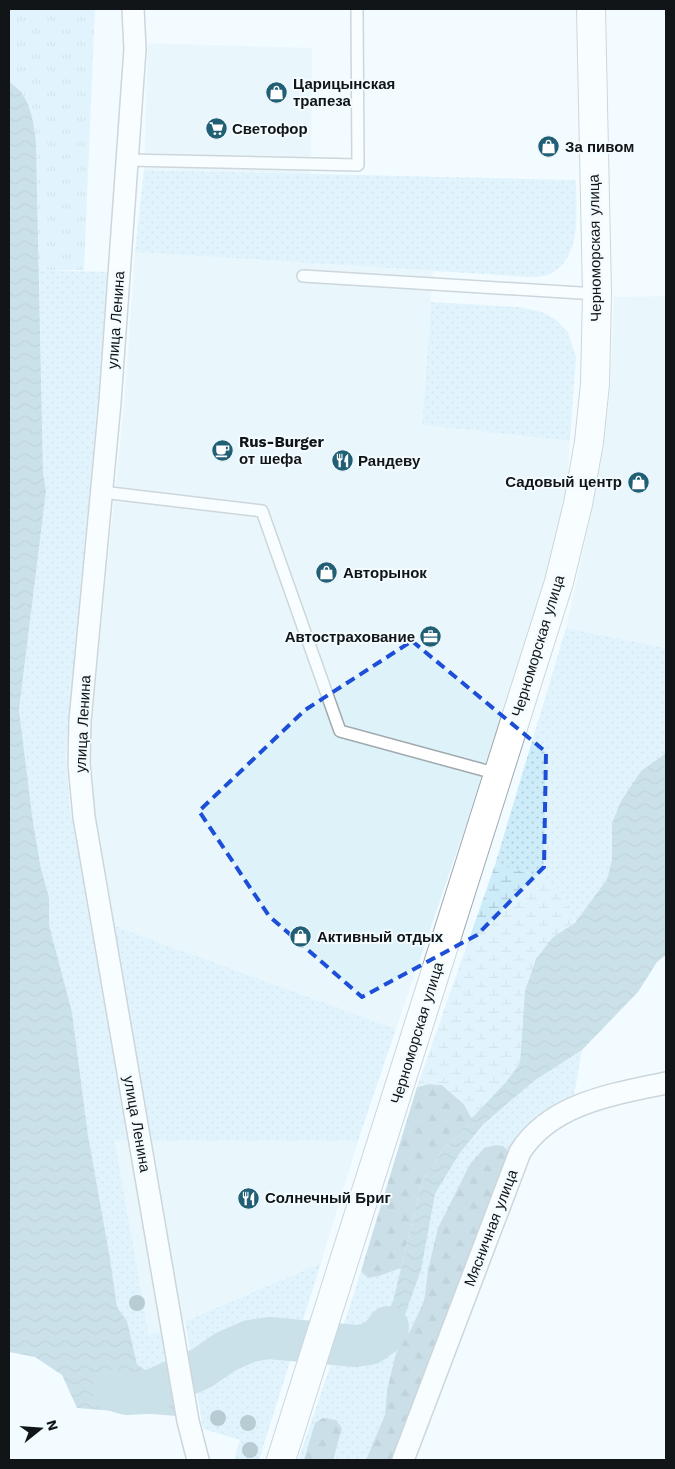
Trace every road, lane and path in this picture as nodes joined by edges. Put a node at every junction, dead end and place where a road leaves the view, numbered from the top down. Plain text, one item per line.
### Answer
1 (133, 9) edge
2 (357, 9) edge
3 (591, 9) edge
4 (127, 160) junction
5 (303, 276) dead end
6 (597, 294) junction
7 (102, 492) junction
8 (498, 774) junction
9 (666, 1083) edge
10 (198, 1460) edge
11 (281, 1460) edge
12 (402, 1460) edge

1 - 4 street, улица Ленина
2 - 4 lane
3 - 6 street, Черноморская улица
4 - 7 street, улица Ленина
5 - 6 lane
6 - 8 street, Черноморская улица
7 - 8 lane
7 - 10 street, улица Ленина
8 - 11 street, Черноморская улица
9 - 12 street, Мясничная улица

